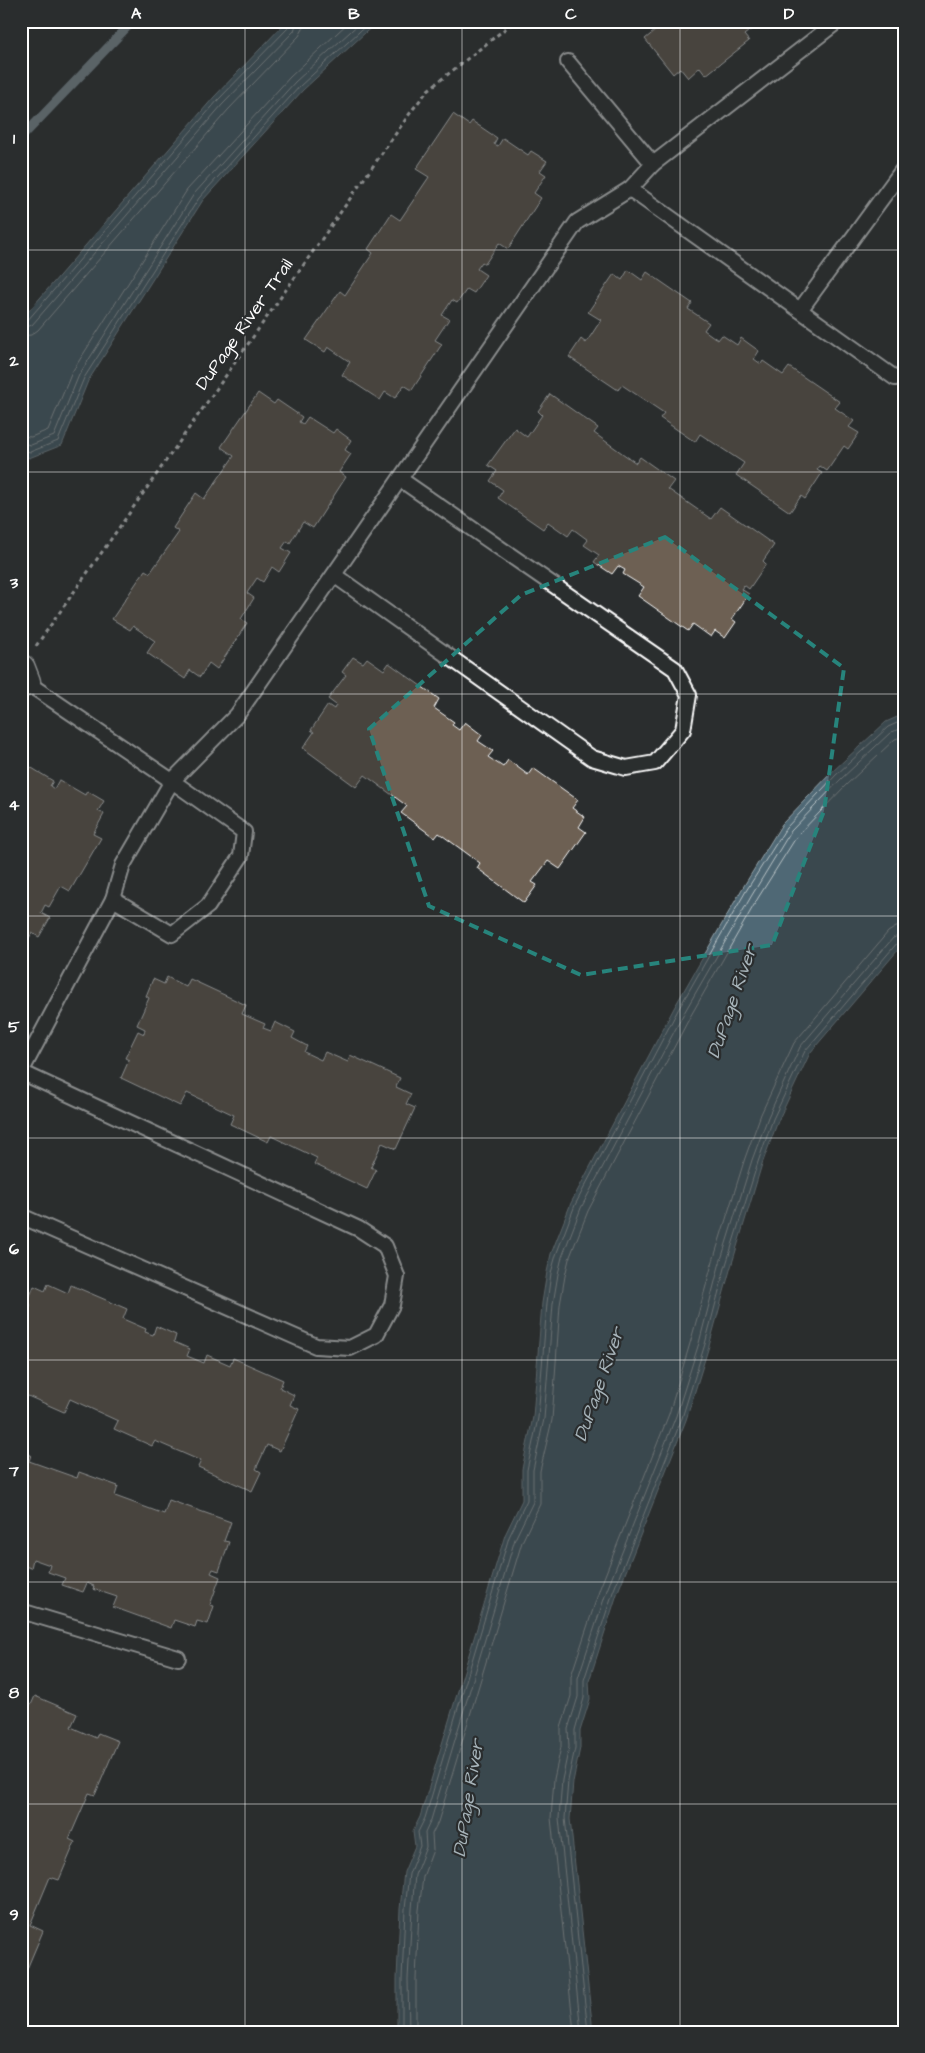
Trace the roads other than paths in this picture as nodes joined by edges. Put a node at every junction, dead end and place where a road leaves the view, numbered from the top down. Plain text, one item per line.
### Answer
1 (838, 21) edge
2 (568, 62) dead end
3 (653, 164) junction
4 (904, 168) edge
5 (630, 189) junction
6 (800, 310) junction
7 (895, 378) dead end
8 (400, 479) junction
9 (334, 575) junction
10 (25, 671) edge
11 (172, 781) junction
12 (113, 899) junction
13 (21, 1072) edge
14 (21, 1216) edge
15 (21, 1611) edge
16 (178, 1658) dead end

1 - 3 lane
2 - 3 lane
3 - 5 lane
4 - 6 lane
5 - 6 lane
5 - 8 lane
6 - 7 lane
8 - 9 lane
8 - 9 lane
9 - 11 lane
10 - 11 lane
11 - 12 lane
11 - 12 lane
12 - 13 lane
13 - 14 lane
15 - 16 lane

